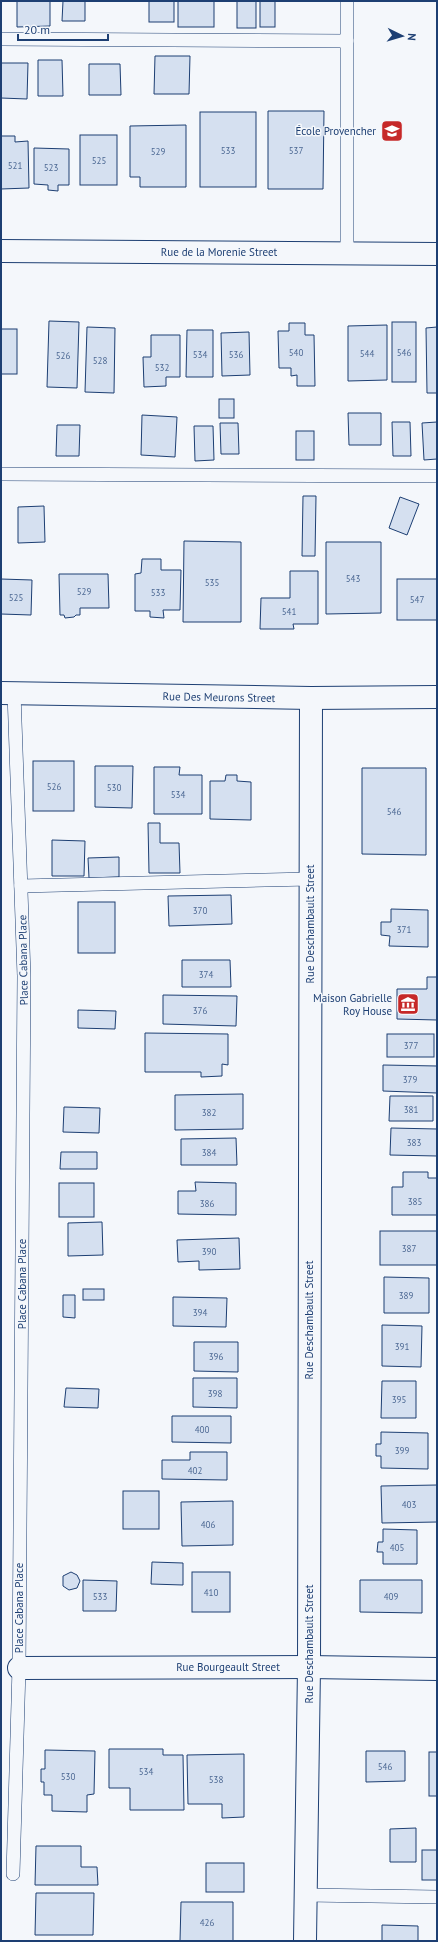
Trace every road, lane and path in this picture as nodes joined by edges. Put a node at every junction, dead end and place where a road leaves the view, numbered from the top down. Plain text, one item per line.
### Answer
1 (347, 1) edge
2 (1, 39) edge
3 (347, 41) junction
4 (1, 252) edge
5 (347, 252) junction
6 (437, 254) edge
7 (1, 474) edge
8 (437, 476) edge
9 (7, 693) edge
10 (310, 698) junction
11 (437, 698) edge
12 (310, 879) junction
13 (21, 886) junction
14 (309, 1667) junction
15 (19, 1668) junction
16 (437, 1669) edge
17 (13, 1874) dead end
18 (306, 1895) junction
19 (437, 1896) edge
20 (306, 1941) edge

1 - 3 lane
2 - 3 lane
3 - 5 lane
4 - 5 street, Rue de la Morenie Street
5 - 6 street, Rue de la Morenie Street
7 - 8 lane
9 - 10 street, Rue Des Meurons Street
9 - 13 lane, Place Cabana Place
10 - 11 street, Rue Des Meurons Street
10 - 12 street, Rue Deschambault Street
12 - 13 lane
12 - 14 street, Rue Deschambault Street
13 - 15 lane, Place Cabana Place
14 - 15 street, Rue Bourgeault Street
14 - 16 street, Rue Bourgeault Street
14 - 18 street, Rue Deschambault Street
15 - 17 lane, Place Cabana Place
18 - 19 lane
18 - 20 street, Rue Deschambault Street

